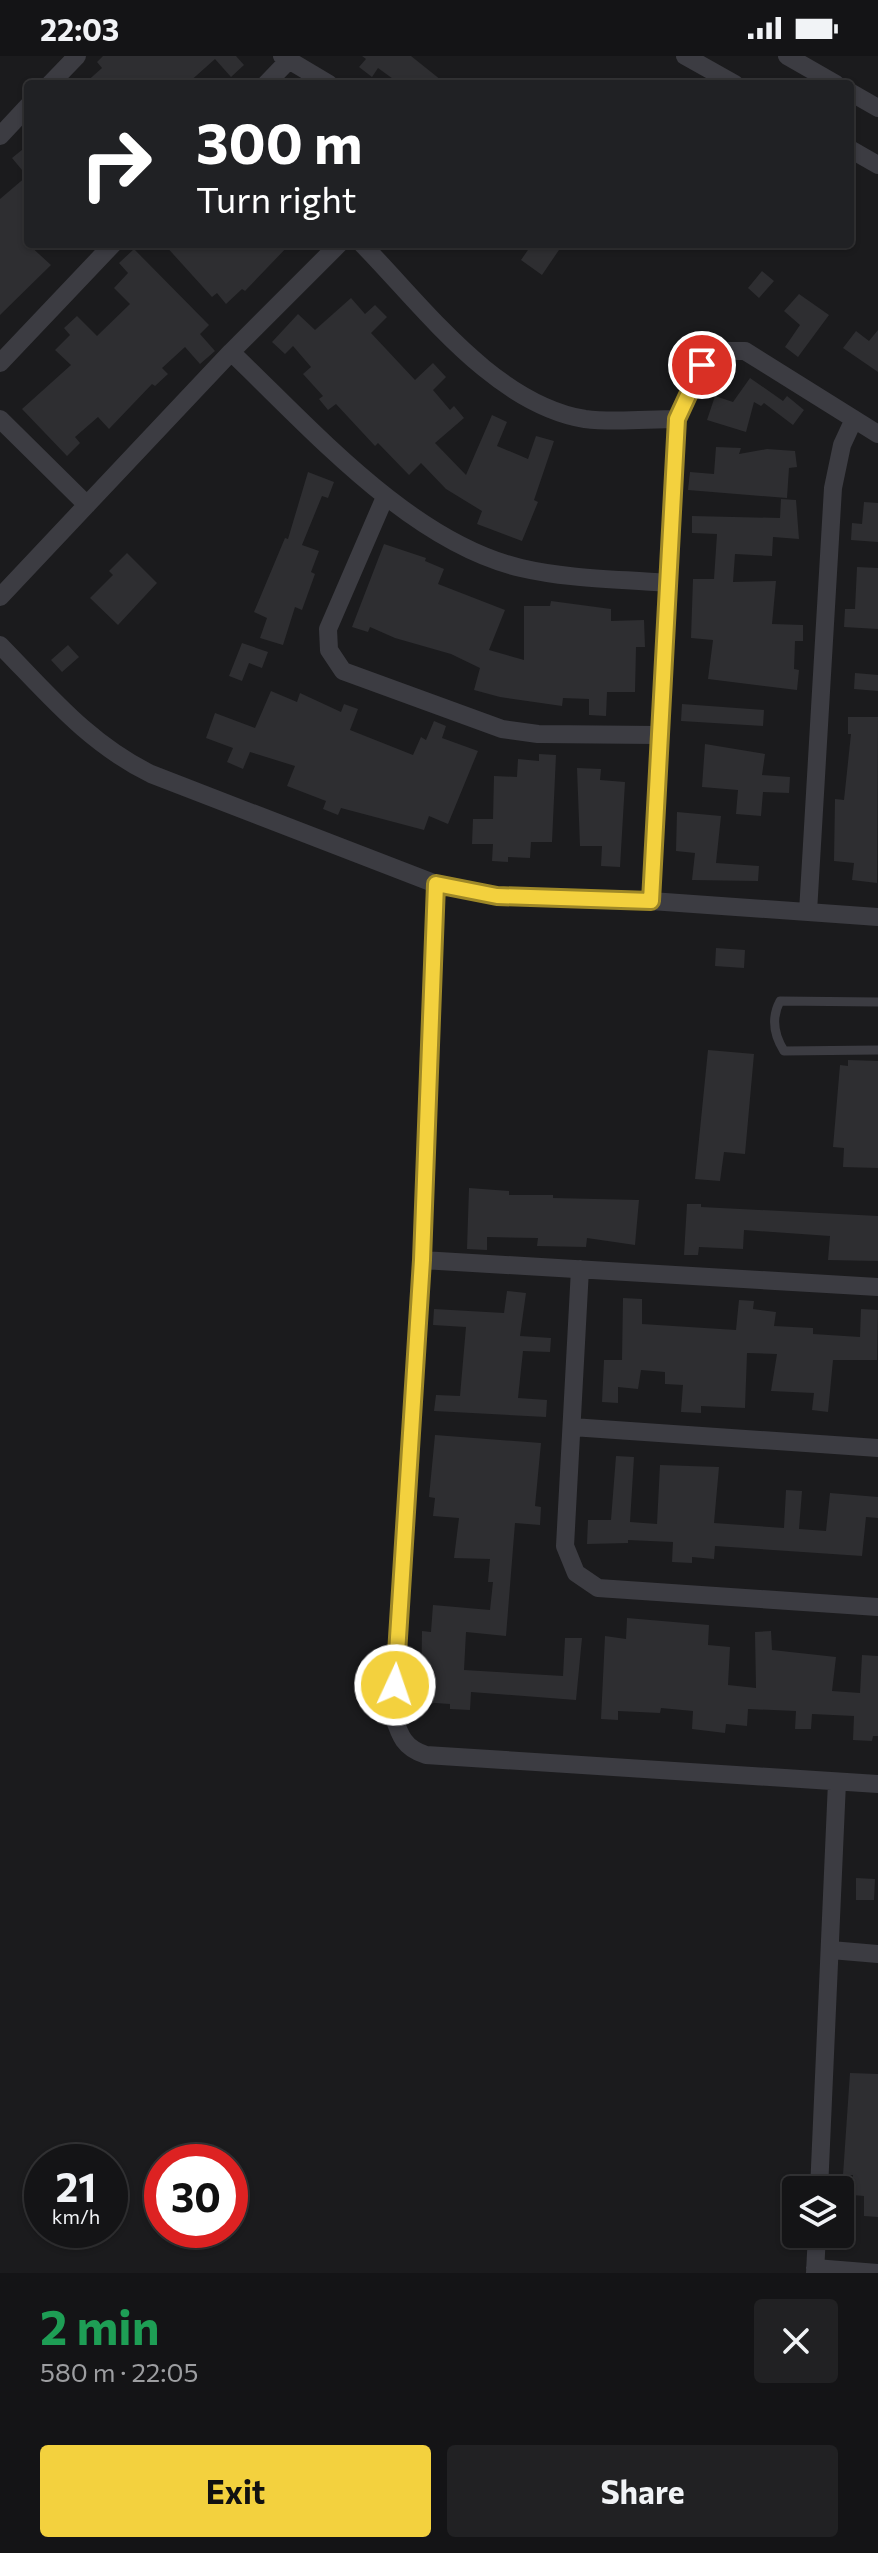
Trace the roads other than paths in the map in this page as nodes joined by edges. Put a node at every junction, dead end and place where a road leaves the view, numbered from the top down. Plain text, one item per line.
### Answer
1 (77, 56) edge
2 (685, 56) edge
3 (787, 56) edge
4 (286, 58) edge
5 (54, 80) edge
6 (269, 80) edge
7 (322, 80) edge
8 (728, 80) edge
9 (829, 80) edge
10 (854, 94) edge
11 (878, 108) edge
12 (24, 110) edge
13 (0, 136) edge
14 (854, 151) edge
15 (878, 165) edge
16 (109, 248) edge
17 (335, 248) edge
18 (366, 248) edge
19 (231, 352) junction
20 (0, 363) edge
21 (0, 419) edge
22 (677, 419) junction
23 (854, 419) junction
24 (878, 434) edge
25 (385, 497) junction
26 (87, 505) junction
27 (666, 583) junction
28 (0, 597) edge
29 (0, 645) edge
30 (658, 735) junction
31 (436, 884) junction
32 (651, 901) junction
33 (808, 912) junction
34 (878, 917) edge
35 (878, 1002) edge
36 (878, 1050) edge
37 (422, 1260) junction
38 (580, 1269) junction
39 (878, 1287) edge
40 (572, 1427) junction
41 (878, 1448) edge
42 (878, 1607) edge
43 (837, 1782) junction
44 (878, 1784) edge
45 (831, 1950) junction
46 (878, 1954) edge
47 (820, 2176) edge
48 (816, 2248) edge
49 (815, 2271) edge
50 (878, 2273) edge

1 - 5 street
2 - 8 street
3 - 9 street
4 - 6 street
4 - 7 street
10 - 11 street
12 - 13 street
14 - 15 street
16 - 20 street
17 - 19 street
18 - 22 street
19 - 25 street
19 - 26 street
21 - 26 street
22 - 23 street
22 - 27 street
23 - 24 street
23 - 33 street
25 - 27 street
25 - 30 street
26 - 28 street
27 - 30 street
29 - 31 street
30 - 32 street
31 - 32 street
31 - 37 street
32 - 33 street
33 - 34 street
35 - 36 lane
37 - 38 street
37 - 43 street
38 - 39 street
38 - 40 street
40 - 41 street
40 - 42 street
43 - 44 street
43 - 45 street
45 - 46 street
45 - 47 street
48 - 49 street
49 - 50 street

